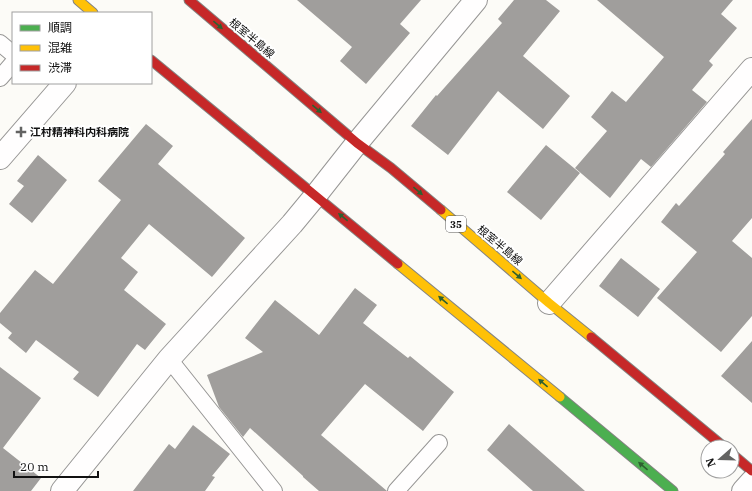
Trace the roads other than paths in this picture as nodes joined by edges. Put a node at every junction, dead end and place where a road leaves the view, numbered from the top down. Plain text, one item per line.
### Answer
1 (78, 0) edge
2 (188, 0) edge
3 (476, 0) edge
4 (93, 12) edge
5 (0, 43) edge
6 (12, 53) edge
7 (152, 61) edge
8 (12, 63) edge
9 (752, 69) edge
10 (0, 78) edge
11 (57, 86) edge
12 (357, 143) junction
13 (0, 158) edge
14 (316, 196) junction
15 (549, 302) junction
16 (170, 359) junction
17 (714, 439) edge
18 (439, 443) dead end
19 (740, 461) edge
20 (752, 471) edge
21 (752, 481) edge
22 (62, 491) edge
23 (274, 491) edge
24 (396, 491) edge
25 (673, 491) edge
26 (743, 491) edge

1 - 4 main road
2 -> 12 main road, 根室半島線 / 35
3 - 12 street
5 - 6 lane
7 - 14 main road
8 - 10 lane
9 - 15 street
11 - 13 street
12 - 14 street
12 -> 15 main road, 根室半島線 / 35
14 - 16 street
25 -> 14 main road
15 - 17 main road, 根室半島線 / 35
16 - 22 street
16 - 23 lane
18 - 24 lane
19 - 20 main road
21 - 26 street

